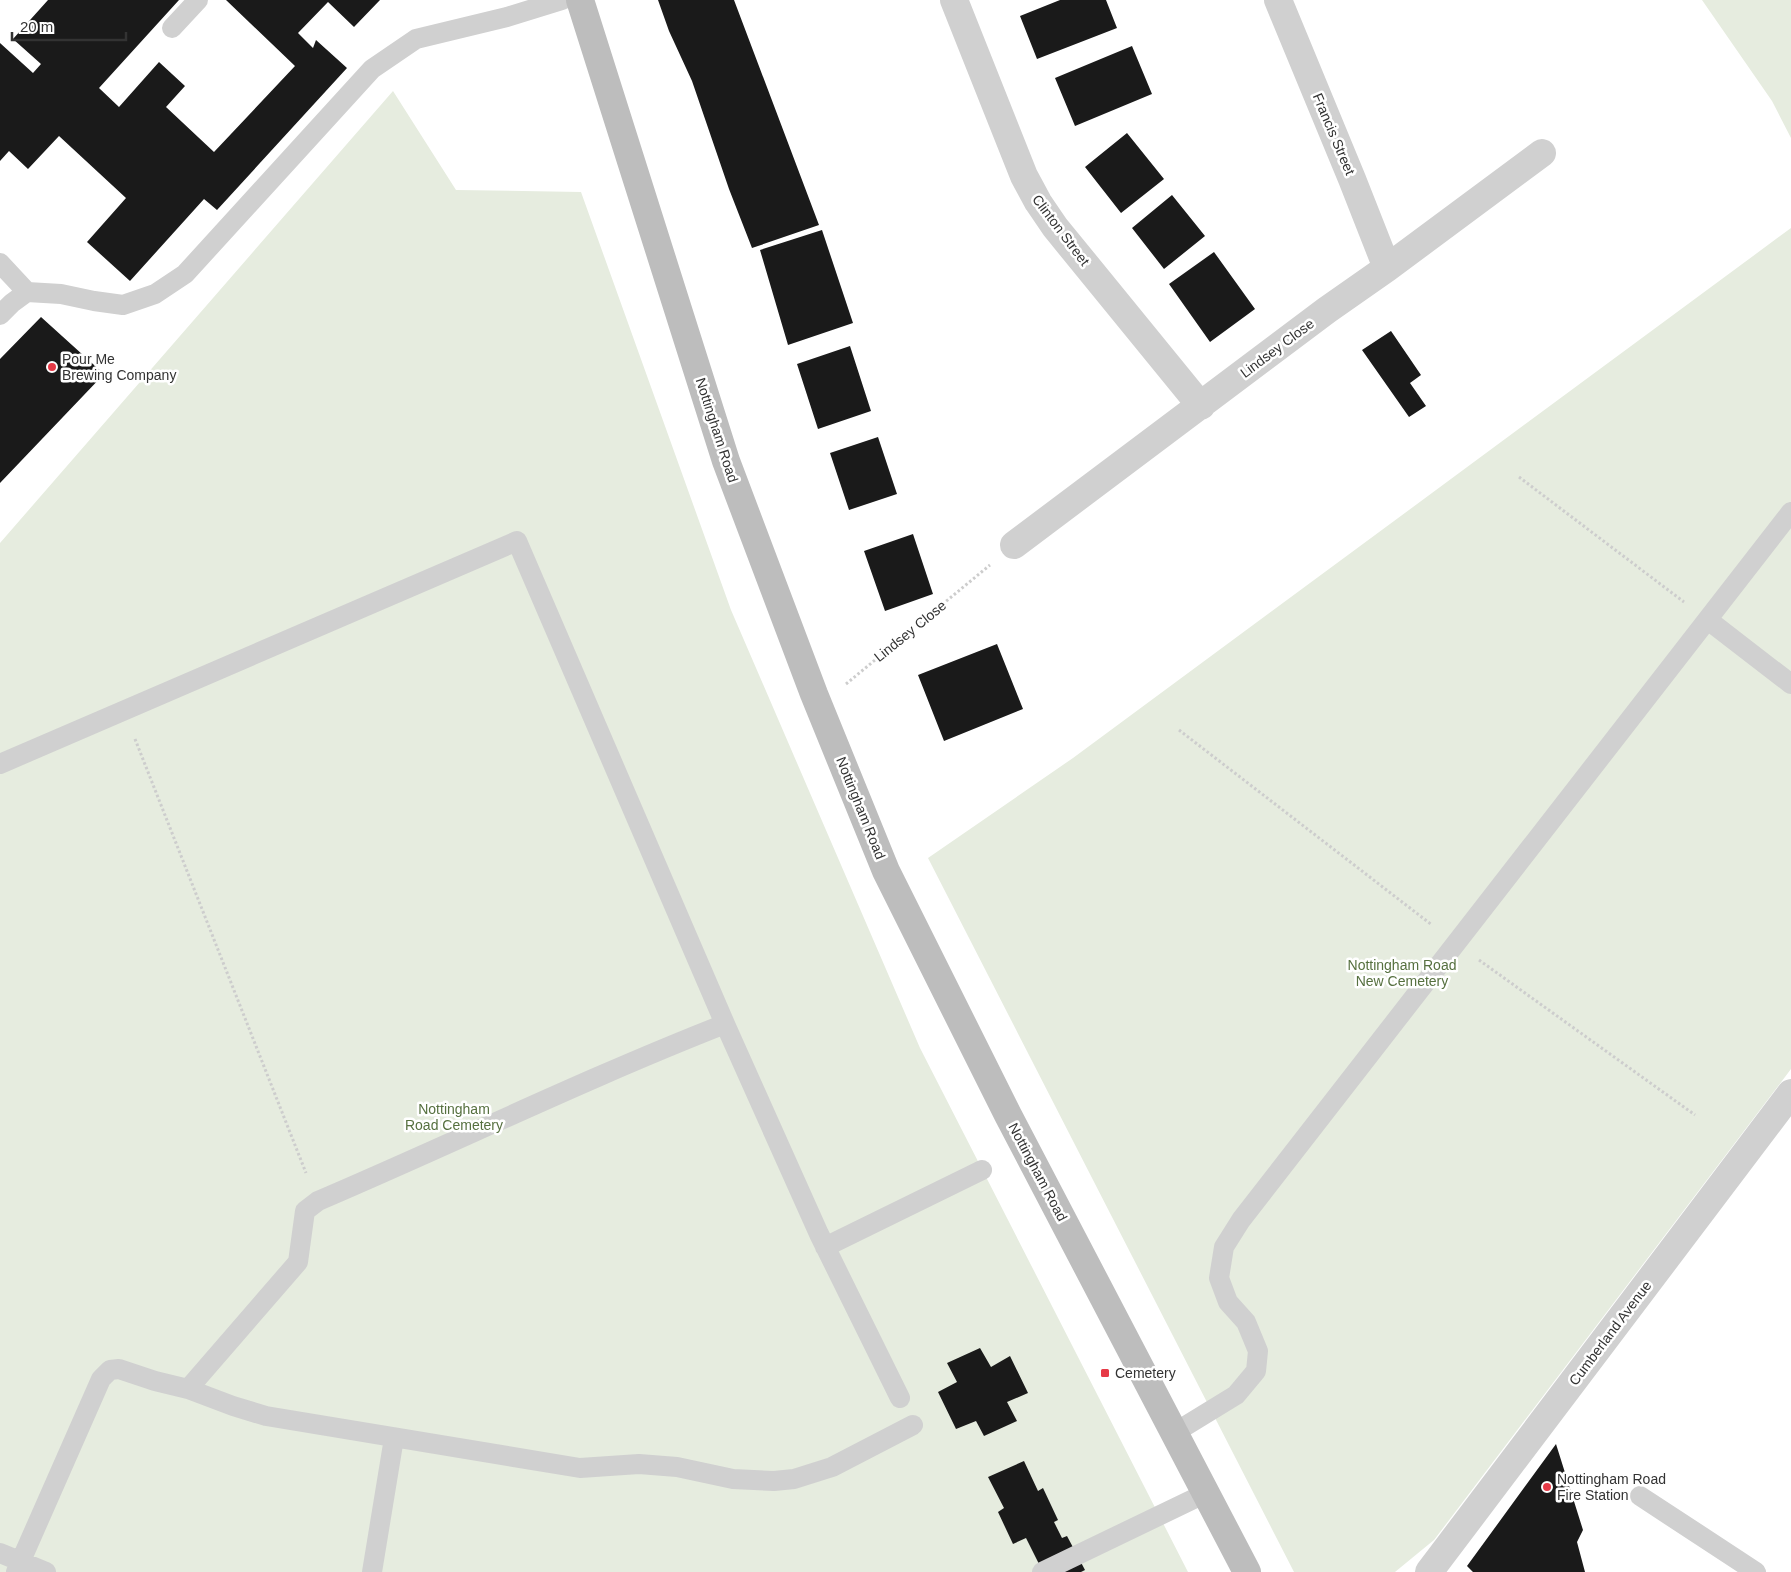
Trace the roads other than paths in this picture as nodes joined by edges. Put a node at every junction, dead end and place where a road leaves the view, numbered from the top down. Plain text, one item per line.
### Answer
1 (198, 0) edge
2 (562, 0) edge
3 (580, 0) edge
4 (954, 0) edge
5 (1278, 0) edge
6 (172, 28) dead end
7 (1542, 153) dead end
8 (0, 263) edge
9 (1387, 268) junction
10 (27, 292) junction
11 (0, 315) edge
12 (1201, 406) junction
13 (1791, 512) edge
14 (1014, 545) dead end
15 (1708, 620) junction
16 (1791, 684) edge
17 (0, 764) edge
18 (726, 1024) junction
19 (1791, 1093) edge
20 (982, 1170) dead end
21 (825, 1247) junction
22 (188, 1389) junction
23 (900, 1398) dead end
24 (912, 1425) dead end
25 (1174, 1434) junction
26 (394, 1438) junction
27 (1206, 1492) junction
28 (1640, 1496) dead end
29 (0, 1553) edge
30 (18, 1566) edge
31 (46, 1572) edge
32 (372, 1572) edge
33 (1042, 1572) edge
34 (1247, 1572) edge
35 (1429, 1572) edge
36 (1756, 1572) edge

1 - 6 lane
2 - 10 lane
3 - 25 street, Nottingham Road
4 - 12 street, Clinton Street
5 - 9 street, Francis Street
7 - 9 street, Lindsey Close
8 - 10 lane
9 - 12 street, Lindsey Close
10 - 11 lane
12 - 14 street, Lindsey Close
13 - 15 lane
15 - 16 lane
15 - 25 lane
17 - 18 lane
18 - 21 lane
18 - 22 lane
19 - 35 street, Cumberland Avenue
20 - 21 lane
21 - 23 lane
22 - 26 lane
22 - 30 lane
24 - 26 lane
25 - 27 street, Nottingham Road
26 - 32 lane
27 - 33 lane
27 - 34 street, Nottingham Road
28 - 36 lane
29 - 30 lane
30 - 31 lane

